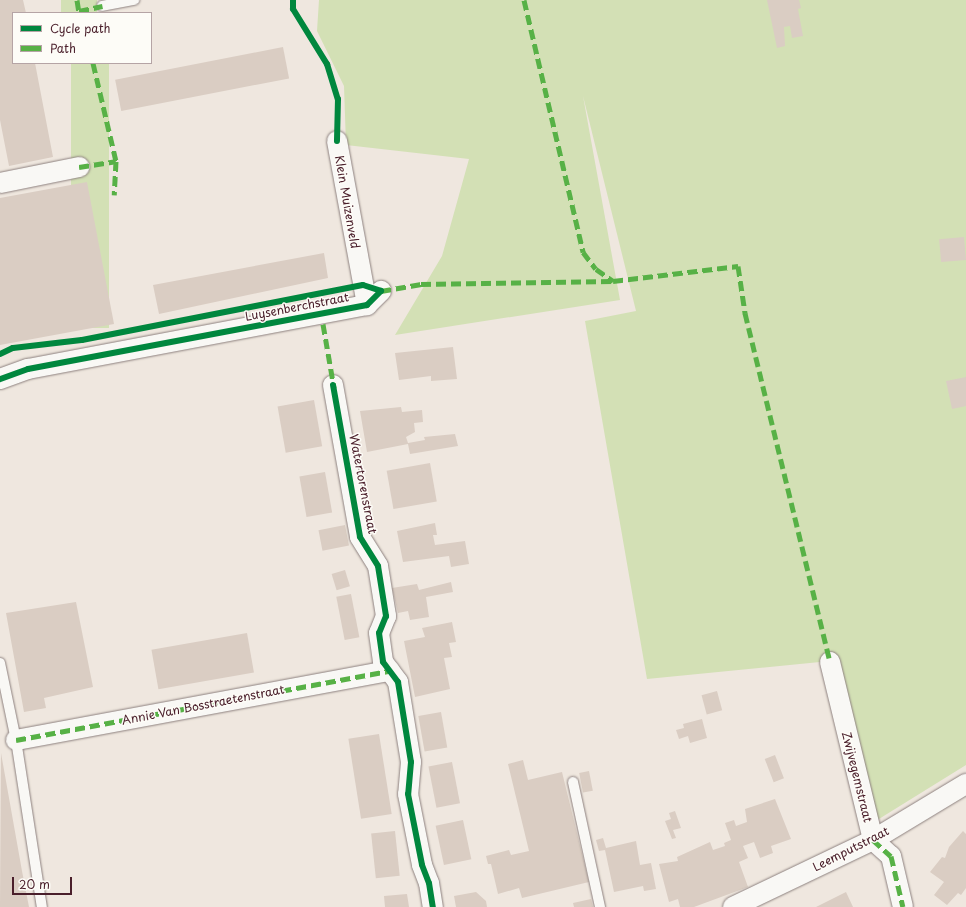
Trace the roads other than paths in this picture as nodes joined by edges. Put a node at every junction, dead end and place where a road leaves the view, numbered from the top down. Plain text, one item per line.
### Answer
1 (134, 0) edge
2 (102, 6) dead end
3 (337, 141) dead end
4 (79, 167) dead end
5 (0, 183) edge
6 (381, 291) dead end
7 (367, 305) junction
8 (0, 379) edge
9 (333, 385) dead end
10 (830, 662) dead end
11 (0, 663) edge
12 (390, 671) junction
13 (16, 740) junction
14 (573, 782) dead end
15 (966, 784) edge
16 (873, 840) junction
17 (42, 907) edge
18 (433, 907) edge
19 (600, 907) edge
20 (733, 907) edge
21 (903, 907) edge

1 - 2 lane
3 - 7 street, Klein Muizenveld
4 - 5 street
6 - 7 street, Luysenberchstraat
7 - 8 street, Luysenberchstraat
9 - 12 street, Watertorenstraat
10 - 16 street, Zwijvegemstraat
11 - 13 lane
12 - 13 street, Annie Van Bosstraetenstraat
12 - 18 street, Watertorenstraat
13 - 17 lane
14 - 19 lane
15 - 16 street, Leemputstraat
16 - 20 street, Leemputstraat
16 - 21 street, Zwijvegemstraat

